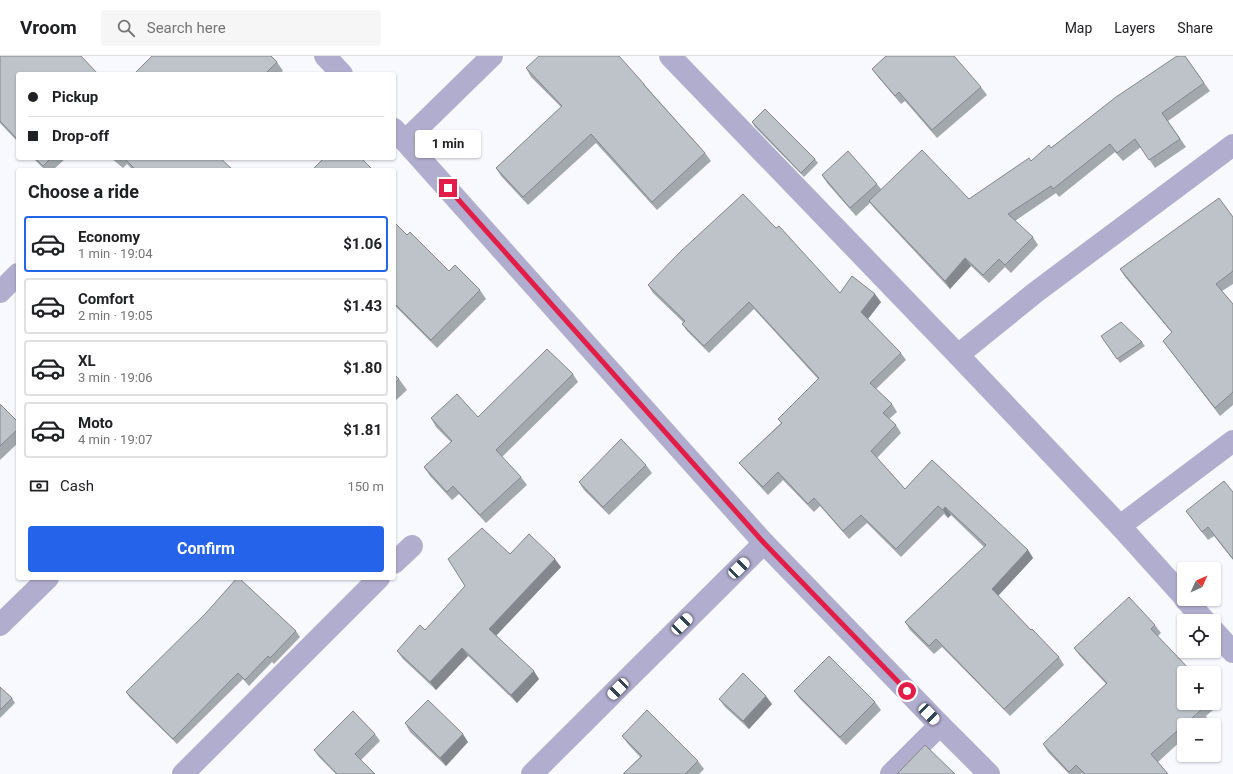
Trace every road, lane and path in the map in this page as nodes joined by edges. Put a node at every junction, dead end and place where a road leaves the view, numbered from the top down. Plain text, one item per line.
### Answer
1 (325, 56) edge
2 (492, 56) edge
3 (670, 56) edge
4 (340, 72) edge
5 (400, 135) edge
6 (1233, 145) edge
7 (16, 276) edge
8 (0, 292) edge
9 (958, 355) junction
10 (1233, 441) edge
11 (1120, 526) junction
12 (764, 543) junction
13 (412, 546) dead end
14 (396, 561) edge
15 (46, 580) edge
16 (377, 580) edge
17 (1177, 589) edge
18 (1192, 606) edge
19 (1199, 614) edge
20 (0, 625) edge
21 (1221, 639) edge
22 (1233, 652) edge
23 (940, 725) junction
24 (183, 774) edge
25 (532, 774) edge
26 (891, 774) edge
27 (989, 774) edge

1 - 4 street
2 - 5 street
3 - 9 street
5 - 12 street
6 - 9 street
7 - 8 street
9 - 11 street
10 - 11 street
11 - 17 street
12 - 23 street
12 - 25 street
13 - 14 street
15 - 20 street
16 - 24 street
18 - 19 street
21 - 22 street
23 - 26 street
23 - 27 street

